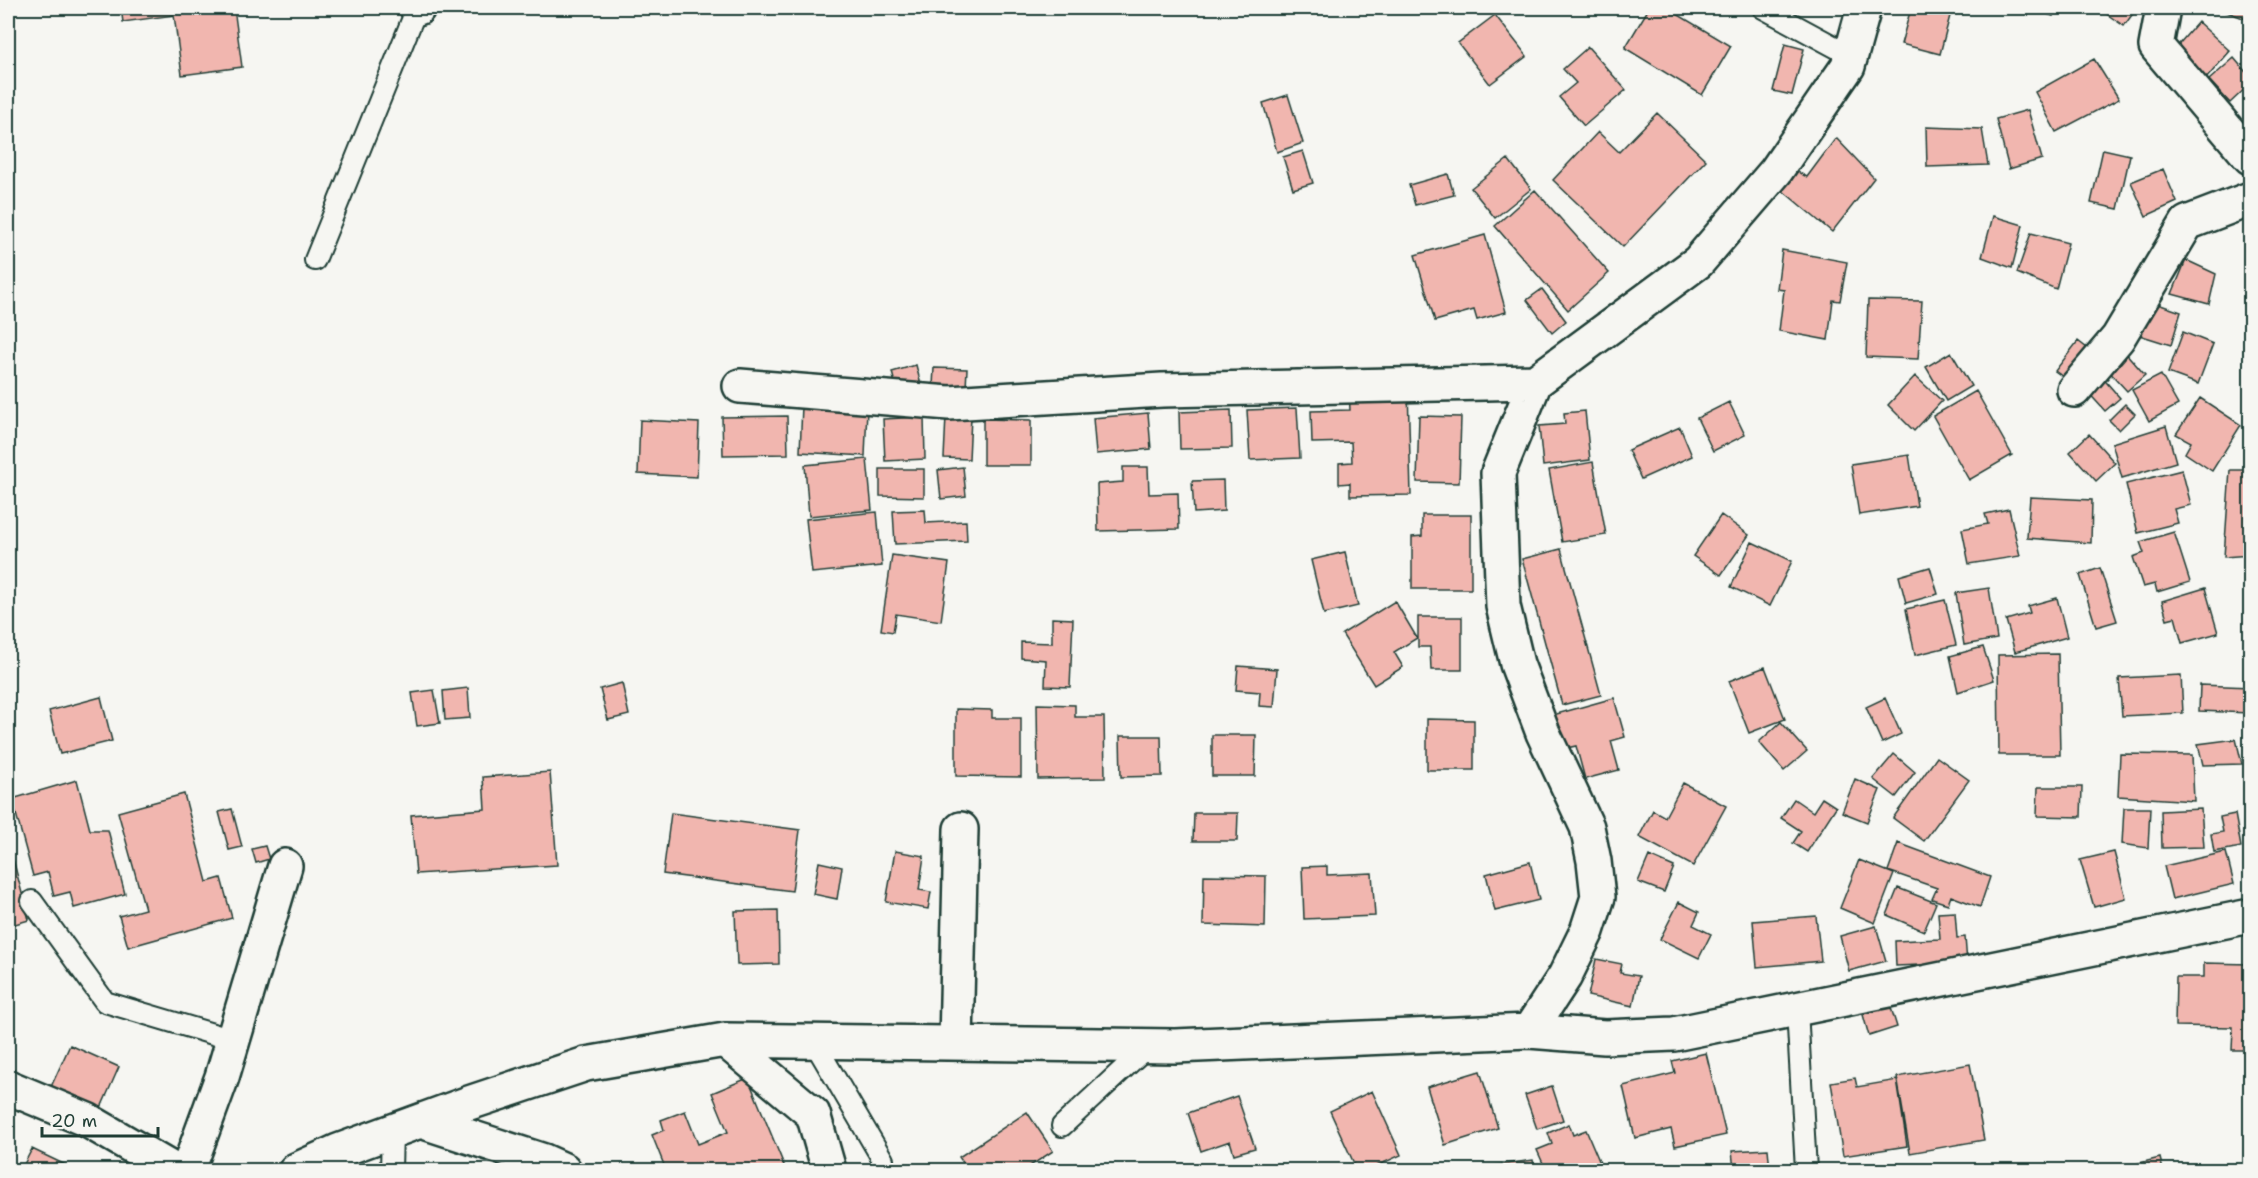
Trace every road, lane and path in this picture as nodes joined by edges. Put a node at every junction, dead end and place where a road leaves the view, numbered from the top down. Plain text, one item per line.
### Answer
1 (418, 8) edge
2 (1763, 8) edge
3 (1864, 8) edge
4 (2163, 8) edge
5 (1850, 55) junction
6 (2250, 157) edge
7 (2250, 199) edge
8 (315, 260) dead end
9 (1534, 382) junction
10 (740, 386) dead end
11 (2074, 390) dead end
12 (961, 829) dead end
13 (285, 866) dead end
14 (32, 901) dead end
15 (2250, 916) edge
16 (1797, 1009) junction
17 (1529, 1031) junction
18 (233, 1040) junction
19 (725, 1040) junction
20 (814, 1042) junction
21 (956, 1044) junction
22 (1148, 1046) junction
23 (8, 1087) edge
24 (406, 1126) junction
25 (1062, 1126) dead end
26 (173, 1170) edge
27 (188, 1170) edge
28 (296, 1170) edge
29 (391, 1170) edge
30 (564, 1170) edge
31 (829, 1170) edge
32 (880, 1170) edge
33 (1806, 1170) edge

1 - 8 lane
2 - 5 lane
3 - 5 street
4 - 6 street
5 - 9 street
7 - 11 street
9 - 10 street
9 - 17 street
12 - 21 street
13 - 18 street
14 - 18 lane
15 - 16 street
16 - 17 street
16 - 33 lane
17 - 22 street
18 - 27 street
19 - 20 street
19 - 24 street
19 - 31 street
20 - 21 street
20 - 32 lane
21 - 22 street
22 - 25 lane
23 - 26 street
24 - 28 street
24 - 29 lane
24 - 30 street

